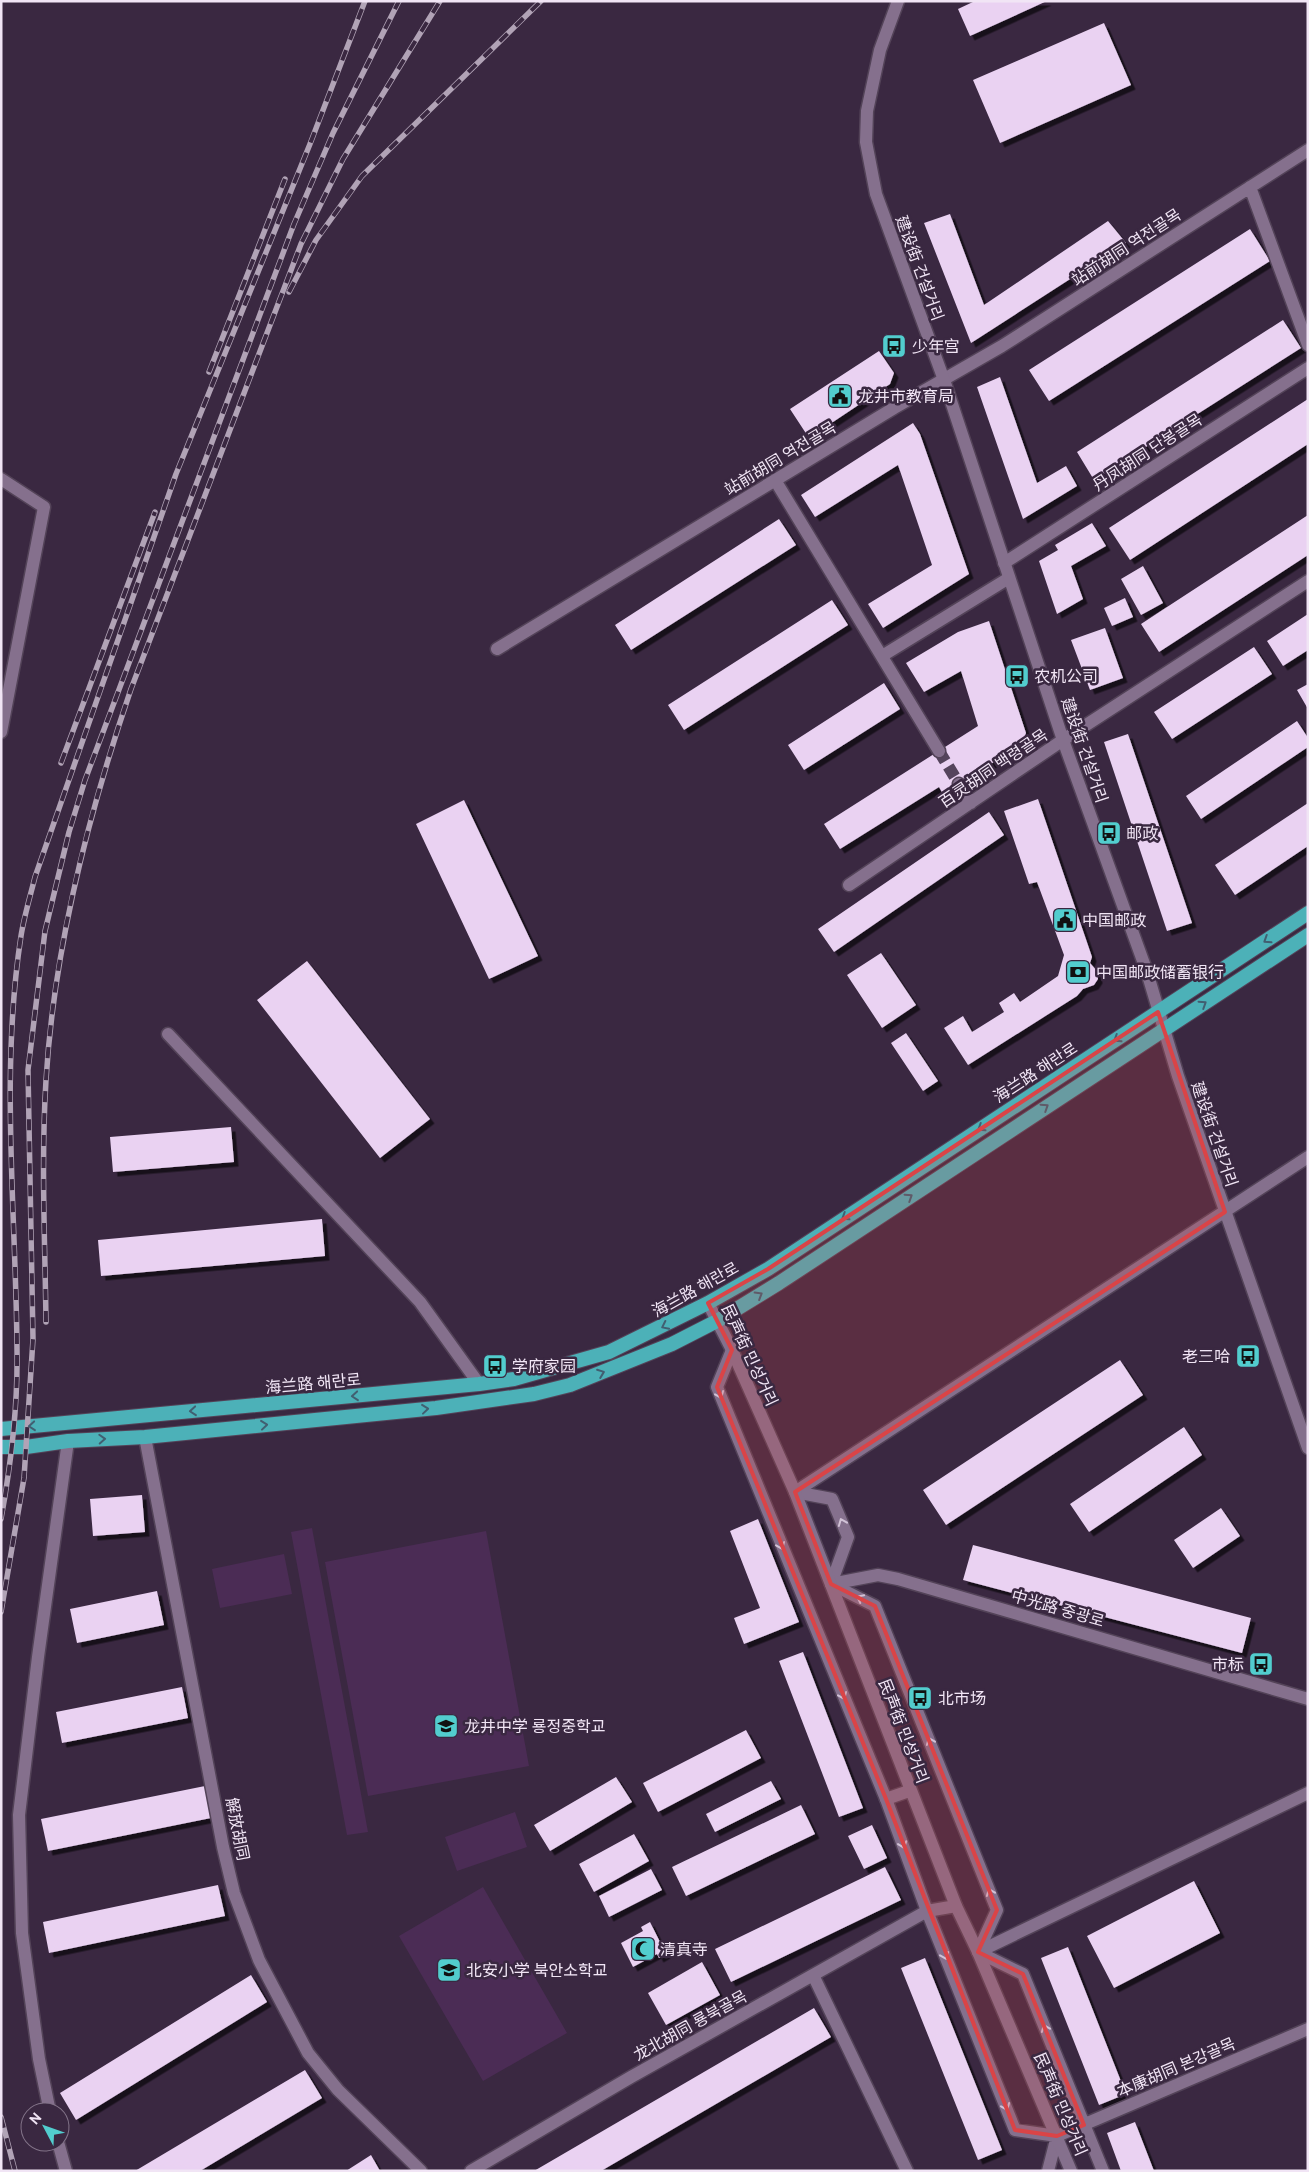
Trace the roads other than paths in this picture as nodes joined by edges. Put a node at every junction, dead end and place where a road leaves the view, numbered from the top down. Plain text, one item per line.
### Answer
1 (898, 1) edge
2 (1308, 150) edge
3 (1250, 187) junction
4 (1308, 345) edge
5 (1308, 368) edge
6 (944, 380) junction
7 (1, 479) edge
8 (775, 480) junction
9 (1004, 563) junction
10 (1009, 578) junction
11 (1308, 581) edge
12 (498, 649) dead end
13 (882, 656) junction
14 (1, 732) edge
15 (1063, 740) junction
16 (939, 750) tunnel mouth
17 (959, 784) tunnel mouth
18 (971, 803) junction
19 (849, 885) dead end
20 (1308, 913) edge
21 (1308, 935) edge
22 (1158, 1012) junction
23 (1162, 1030) junction
24 (168, 1034) dead end
25 (1308, 1157) edge
26 (1225, 1212) junction
27 (708, 1303) junction
28 (717, 1321) junction
29 (732, 1350) junction
30 (479, 1384) junction
31 (1, 1429) edge
32 (145, 1437) junction
33 (68, 1441) junction
34 (1, 1447) edge
35 (1308, 1448) edge
36 (795, 1492) junction
37 (831, 1584) junction
38 (1274, 1687) junction
39 (1308, 1688) edge
40 (1308, 1698) edge
41 (909, 1791) junction
42 (1308, 1793) edge
43 (886, 1799) junction
44 (956, 1906) junction
45 (927, 1911) junction
46 (978, 1952) junction
47 (813, 1975) junction
48 (1308, 2028) edge
49 (48, 2102) edge
50 (1084, 2124) junction
51 (1057, 2136) junction
52 (61, 2152) edge
53 (66, 2171) edge
54 (421, 2171) edge
55 (471, 2171) edge
56 (907, 2171) edge
57 (1048, 2171) edge
58 (1071, 2171) edge
59 (1103, 2171) edge

1 - 6 street, 建设街 건설거리
2 - 3 street, 站前胡同 역전골목
3 - 4 street
3 - 6 street, 站前胡同 역전골목
5 - 9 street, 丹凤胡同 단봉골목
6 - 8 street, 站前胡同 역전골목
6 - 9 street, 建设街 건설거리
7 - 14 street
8 - 12 street, 站前胡同 역전골목
8 - 13 street
9 - 10 street, 建设街 건설거리
10 - 13 street
10 - 15 street, 建设街 건설거리
11 - 15 street, 百灵胡同 백령골목
13 - 16 street
15 - 18 street, 百灵胡同 백령골목
15 - 22 street, 建设街 건설거리
17 - 18 street
18 - 19 street, 百灵胡同 백령골목
20 -> 22 highway, 海兰路 해란로
23 -> 21 highway
22 - 23 street, 建设街 건설거리
22 -> 27 highway, 海兰路 해란로
23 - 26 street, 建设街 건설거리
28 -> 23 highway
24 - 30 street
25 - 26 street
26 - 35 street, 建设街 건설거리
26 - 36 street
27 - 28 street, 民声街 민성거리
27 -> 30 highway, 海兰路 해란로
28 - 29 street, 民声街 민성거리
32 -> 28 highway
29 - 36 street, 民声街 민성거리
29 -> 43 street
30 -> 31 highway, 海兰路 해란로
33 -> 32 highway
32 - 54 street, 解放胡同
33 - 34 highway
33 - 49 street
36 - 37 street, 民声街 민성거리
37 -> 36 street
37 - 38 street, 中光路 중광로
37 - 41 street, 民声街 민성거리
46 -> 37 street
38 - 39 street, 中光路 중광로
38 - 40 street, 中光路 중광로
41 - 43 street
41 - 44 street, 民声街 민성거리
42 - 46 street
43 -> 45 street
44 - 45 street, 龙北胡同 룡북골목
44 - 46 street, 民声街 민성거리
45 - 47 street, 龙北胡同 룡북골목
45 -> 51 street
50 -> 46 street
46 - 51 street, 民声街 민성거리
47 - 55 street, 龙北胡同 룡북골목
47 - 56 street
48 - 50 street, 本康胡同 본강골목
50 - 51 street, 本康胡同 본강골목
50 - 59 street
51 - 57 street
51 - 58 street, 民声街 민성거리
52 - 53 street

